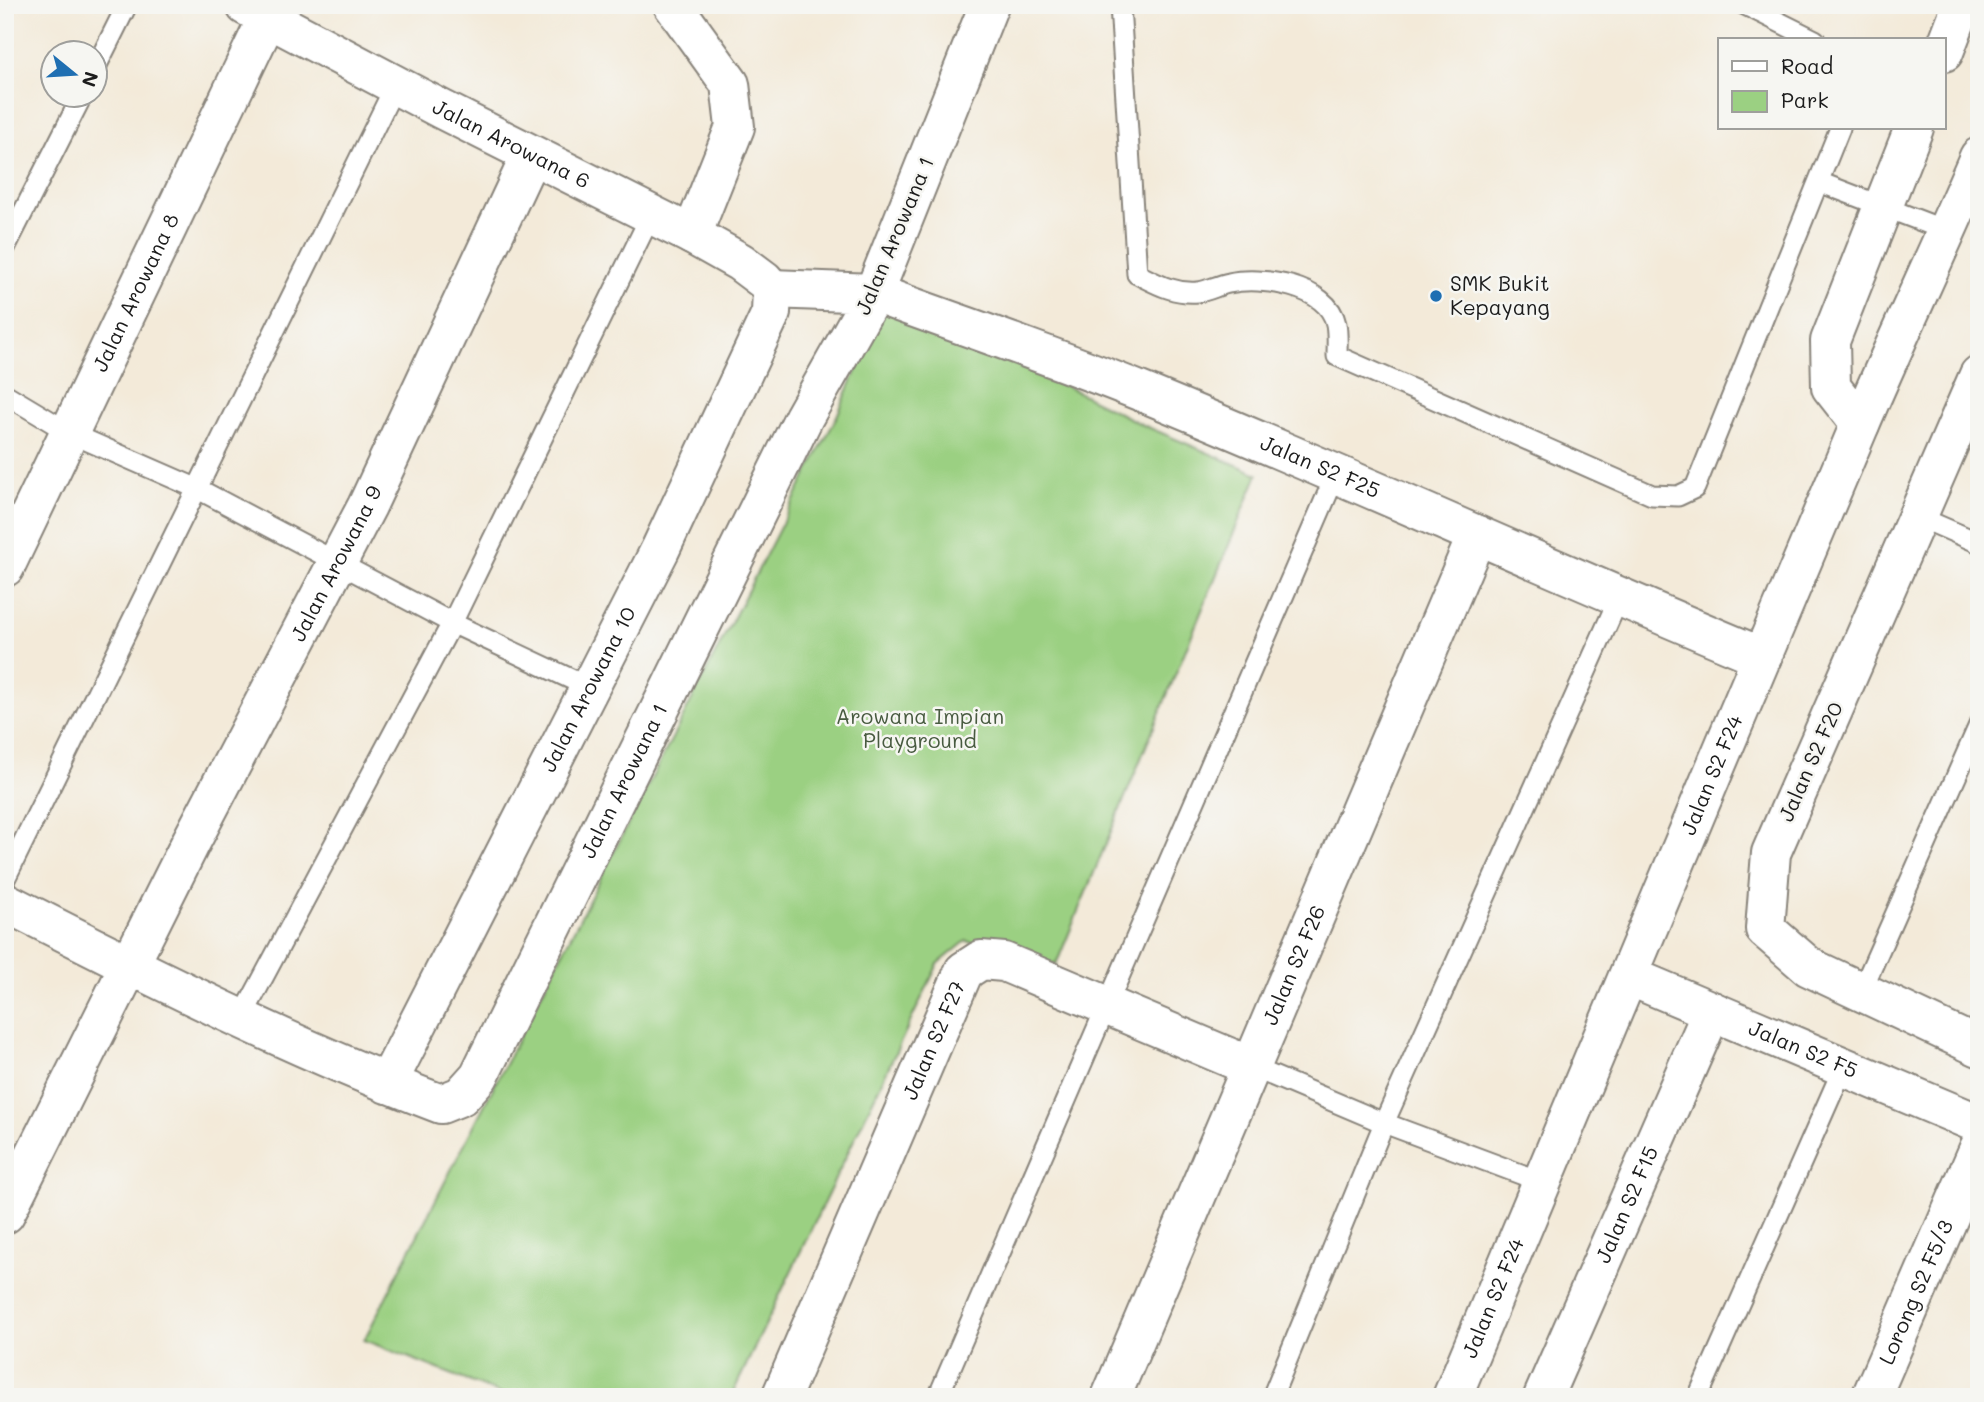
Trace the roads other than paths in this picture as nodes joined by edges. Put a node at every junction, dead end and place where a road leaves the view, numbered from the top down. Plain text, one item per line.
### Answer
1 (128, 5) edge
2 (673, 5) edge
3 (989, 5) edge
4 (1120, 5) edge
5 (1745, 5) edge
6 (1962, 5) edge
7 (256, 11) edge
8 (1811, 38) edge
9 (108, 44) edge
10 (1946, 47) edge
11 (396, 84) junction
12 (76, 108) edge
13 (1839, 130) edge
14 (1913, 130) edge
15 (531, 155) junction
16 (1979, 157) edge
17 (1819, 182) junction
18 (1882, 208) junction
19 (651, 215) junction
20 (1947, 231) junction
21 (692, 235) junction
22 (5, 248) edge
23 (772, 289) junction
24 (874, 293) junction
25 (1979, 375) edge
26 (5, 394) edge
27 (1860, 424) junction
28 (70, 433) junction
29 (1336, 474) junction
30 (198, 489) junction
31 (1919, 517) junction
32 (1476, 535) junction
33 (1979, 543) edge
34 (336, 562) junction
35 (5, 568) edge
36 (1619, 598) junction
37 (452, 623) junction
38 (1762, 657) junction
39 (588, 687) junction
40 (1979, 725) edge
41 (5, 879) edge
42 (5, 902) edge
43 (128, 965) junction
44 (1629, 976) junction
45 (1860, 992) junction
46 (1107, 1004) junction
47 (1712, 1011) junction
48 (241, 1019) junction
49 (1979, 1047) edge
50 (1844, 1066) junction
51 (1252, 1067) junction
52 (387, 1084) junction
53 (1384, 1123) junction
54 (1979, 1124) edge
55 (1979, 1148) edge
56 (1542, 1182) junction
57 (5, 1214) edge
58 (781, 1397) edge
59 (938, 1397) edge
60 (1111, 1397) edge
61 (1272, 1397) edge
62 (1452, 1397) edge
63 (1543, 1397) edge
64 (1698, 1397) edge
65 (1871, 1397) edge

1 - 9 lane
2 - 21 street
3 - 24 street, Jalan Arowana 1
4 - 17 lane
5 - 8 lane
6 - 10 street
7 - 11 street, Jalan Arowana 6
7 - 28 street, Jalan Arowana 8
11 - 15 street, Jalan Arowana 6
11 - 30 lane
12 - 22 lane
13 - 17 lane
14 - 18 street
15 - 19 street, Jalan Arowana 6
15 - 34 street, Jalan Arowana 9
16 - 20 street, Jalan S2 F24
17 - 18 lane
18 - 20 lane
18 - 27 street
19 - 21 street, Jalan Arowana 6
19 - 37 lane
20 - 27 street, Jalan S2 F24
21 - 23 street, Jalan Arowana 6
23 - 24 street, Jalan S2 F25
23 - 39 street, Jalan Arowana 10
24 - 29 street, Jalan S2 F25
24 - 52 street, Jalan Arowana 1
25 - 31 street, Jalan S2 F20
26 - 28 lane
27 - 38 street, Jalan S2 F24
28 - 30 lane
28 - 35 street, Jalan Arowana 8
29 - 32 street, Jalan S2 F25
29 - 46 lane
30 - 34 lane
30 - 41 lane
31 - 33 lane
31 - 45 street, Jalan S2 F20
32 - 36 street, Jalan S2 F25
32 - 51 street, Jalan S2 F26
34 - 37 lane
34 - 43 street, Jalan Arowana 9
36 - 38 street, Jalan S2 F25
36 - 53 lane
37 - 39 lane
37 - 48 lane
38 - 44 street, Jalan S2 F24
39 - 52 street, Jalan Arowana 10
40 - 45 lane
42 - 43 street, Jalan Arowana 1
43 - 48 street, Jalan Arowana 1
43 - 57 street, Jalan Arowana 9
44 - 47 street, Jalan S2 F5
44 - 56 street, Jalan S2 F24
45 - 49 street, Jalan S2 F20
46 - 51 street, Jalan S2 F27
46 - 58 street, Jalan S2 F27
46 - 59 lane
47 - 50 street, Jalan S2 F5
47 - 63 street, Jalan S2 F15
48 - 52 street, Jalan Arowana 1
50 - 54 street, Jalan S2 F5
50 - 64 lane
51 - 53 lane
51 - 60 street, Jalan S2 F26
53 - 56 lane
53 - 61 lane
55 - 65 street, Lorong S2 F5/3
56 - 62 street, Jalan S2 F24

